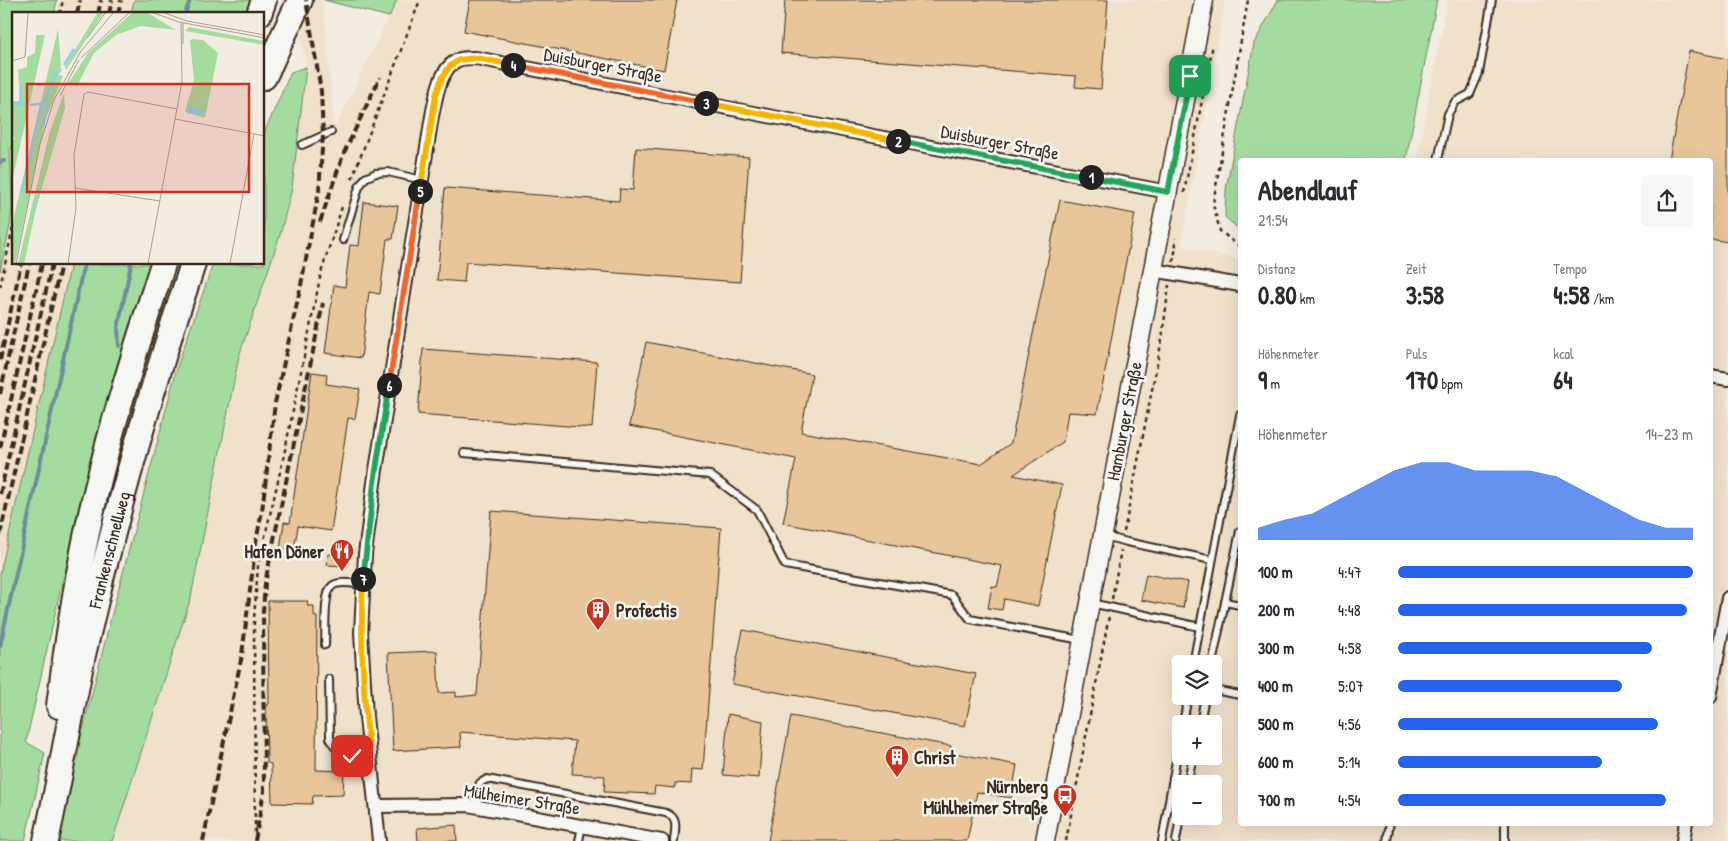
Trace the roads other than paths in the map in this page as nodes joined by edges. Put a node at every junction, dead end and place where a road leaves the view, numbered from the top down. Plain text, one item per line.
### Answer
1 (300, 0) edge
2 (1204, 0) edge
3 (1492, 0) edge
4 (265, 75) edge
5 (331, 132) dead end
6 (302, 146) dead end
7 (1438, 158) edge
8 (422, 180) junction
9 (1176, 196) junction
10 (343, 240) dead end
11 (163, 265) edge
12 (193, 265) edge
13 (1153, 270) junction
14 (1238, 286) edge
15 (1713, 376) edge
16 (1728, 379) edge
17 (1238, 425) edge
18 (464, 453) dead end
19 (1102, 536) junction
20 (1238, 540) edge
21 (1212, 560) junction
22 (363, 585) junction
23 (1728, 598) edge
24 (1225, 602) junction
25 (1090, 603) junction
26 (1238, 605) edge
27 (1200, 627) junction
28 (1083, 641) junction
29 (325, 645) dead end
30 (1195, 655) edge
31 (1214, 655) edge
32 (329, 679) dead end
33 (1713, 680) edge
34 (1222, 692) edge
35 (1238, 695) edge
36 (370, 755) junction
37 (1175, 765) edge
38 (376, 806) junction
39 (476, 807) junction
40 (1179, 825) edge
41 (582, 826) junction
42 (1389, 826) edge
43 (1505, 826) edge
44 (1685, 826) edge
45 (35, 841) edge
46 (46, 841) edge
47 (379, 841) edge
48 (579, 841) edge
49 (662, 841) edge
50 (674, 841) edge
51 (1044, 841) edge
52 (1162, 841) edge
53 (1176, 841) edge
54 (1387, 841) edge
55 (1505, 841) edge
56 (1682, 841) edge

1 - 4 highway
2 - 9 street, Hamburger Straße
3 - 7 lane
5 - 6 lane
8 - 9 street, Duisburger Straße
8 - 10 lane
8 - 22 street, Duisburger Straße
9 - 13 street, Hamburger Straße
11 - 45 highway, Frankenschnellweg
12 - 46 highway, Frankenschnellweg
13 - 14 street
13 - 19 street, Hamburger Straße
15 - 16 street
17 - 21 lane
18 - 28 lane
19 - 21 lane
19 - 25 street, Hamburger Straße
20 - 24 lane
21 - 27 lane
22 - 29 lane
22 - 36 street, Duisburger Straße
23 - 33 street
24 - 26 lane
24 - 31 lane
25 - 27 lane
25 - 28 street, Hamburger Straße
27 - 30 lane
28 - 51 street, Hamburger Straße
32 - 36 lane
34 - 35 lane
36 - 38 street, Duisburger Straße
37 - 52 lane
38 - 39 street, Mülheimer Straße
38 - 47 street, Duisburger Straße
39 - 41 street, Mülheimer Straße
39 - 50 lane
40 - 53 lane
41 - 48 lane
41 - 49 street, Mülheimer Straße
42 - 54 lane
43 - 55 lane
44 - 56 street

